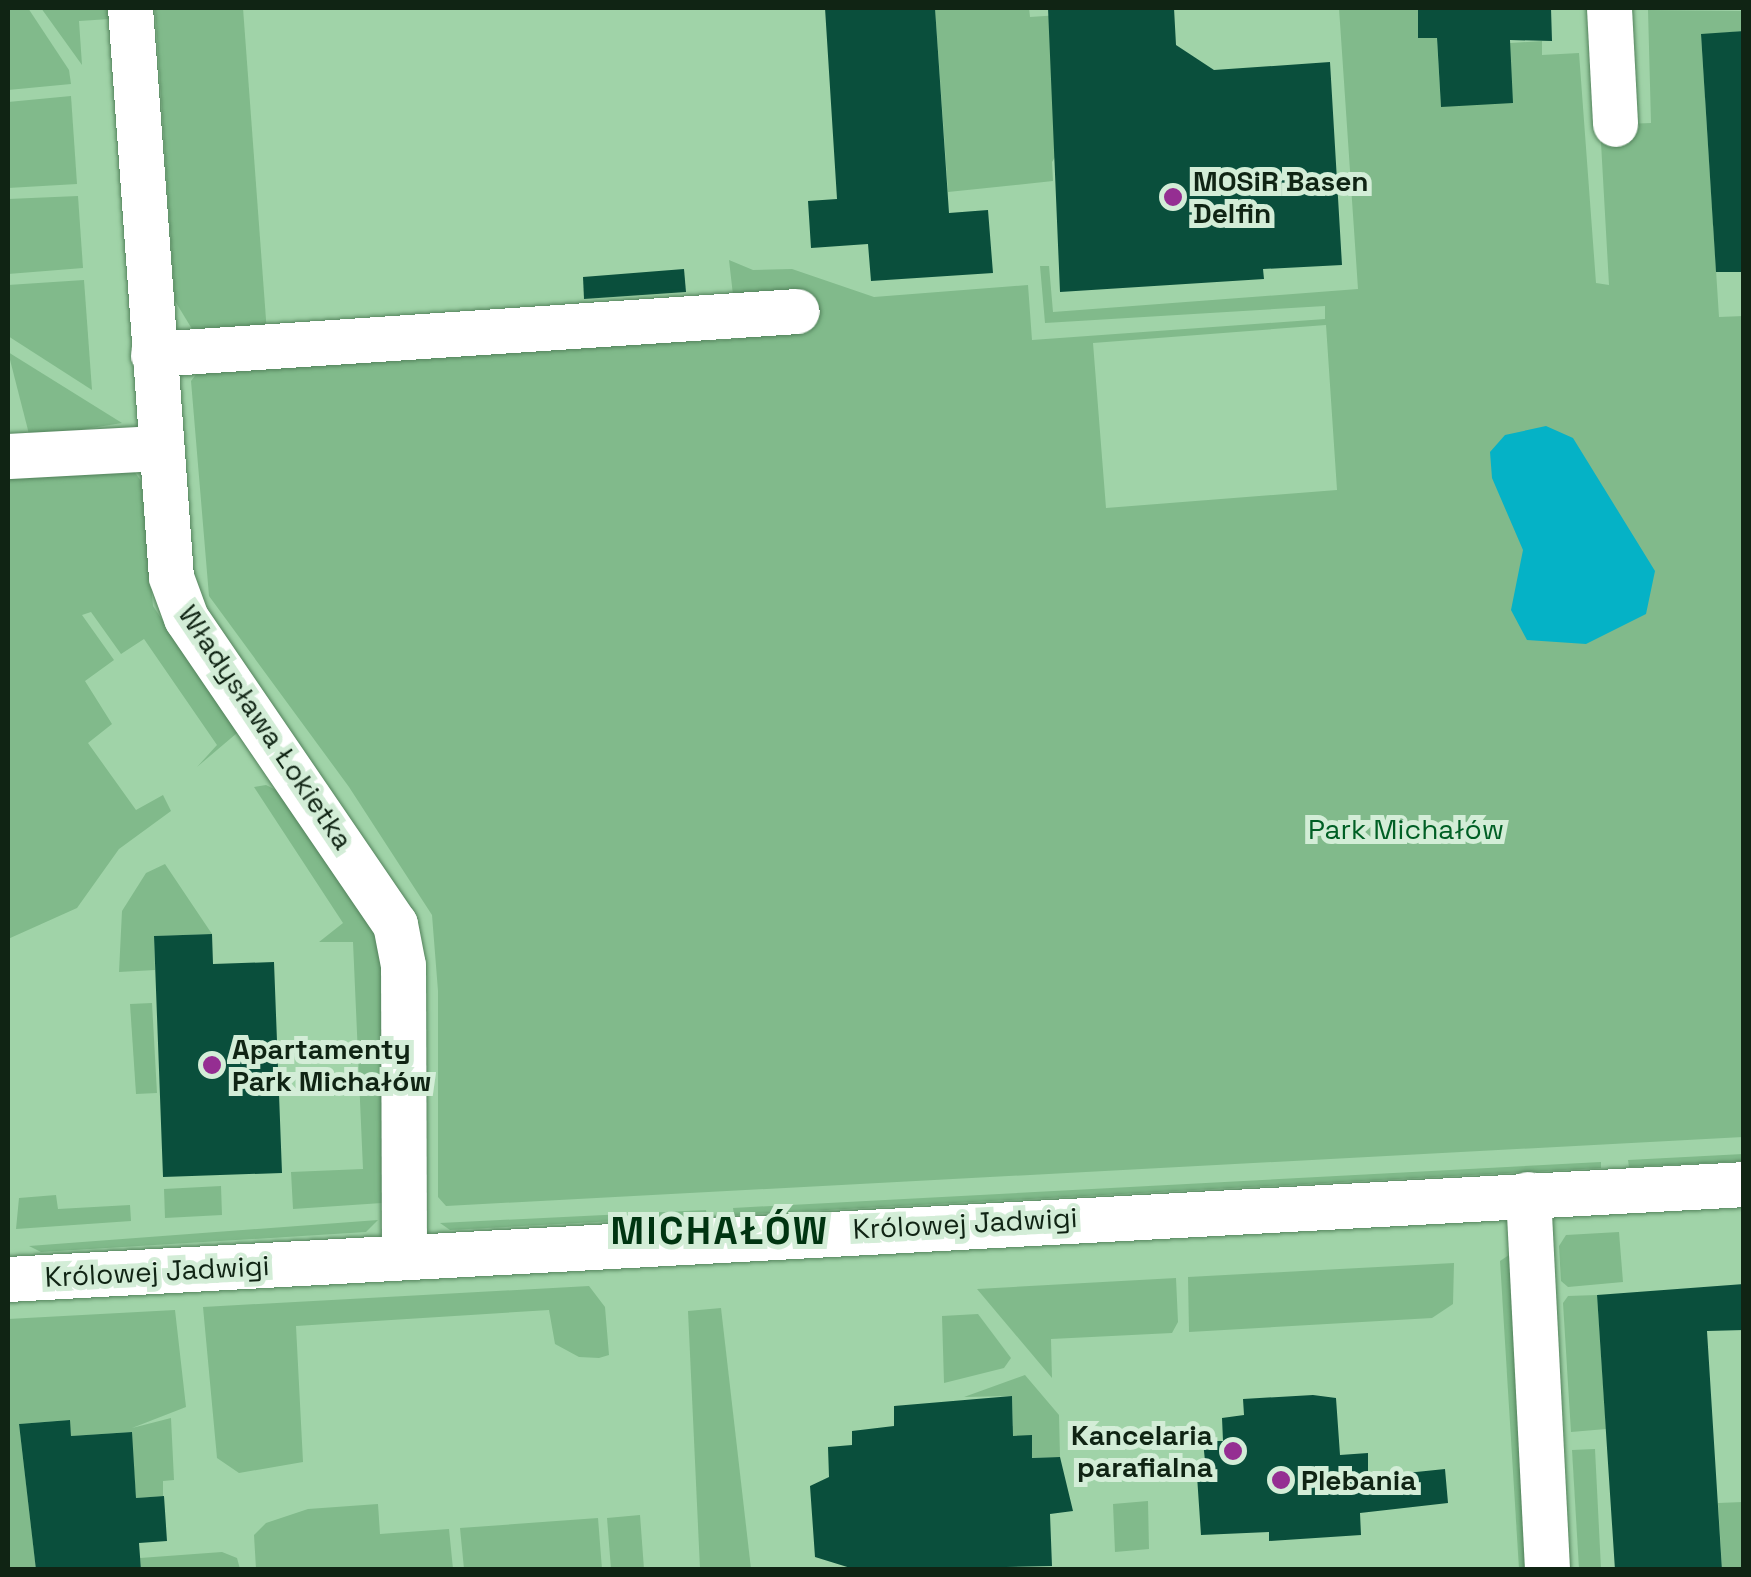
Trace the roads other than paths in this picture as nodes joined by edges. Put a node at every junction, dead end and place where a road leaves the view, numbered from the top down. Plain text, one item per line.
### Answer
1 (130, 8) edge
2 (1609, 8) edge
3 (1615, 124) dead end
4 (797, 311) dead end
5 (153, 354) junction
6 (158, 448) junction
7 (8, 456) edge
8 (1744, 1184) edge
9 (1528, 1194) junction
10 (404, 1256) junction
11 (8, 1279) edge
12 (1547, 1570) edge

1 - 5 street, Władysława Łokietka
2 - 3 street
4 - 5 street
5 - 6 street, Władysława Łokietka
6 - 7 street
6 - 10 street, Władysława Łokietka
8 - 9 street, Królowej Jadwigi
9 - 10 street, Królowej Jadwigi
9 - 12 street
10 - 11 street, Królowej Jadwigi

